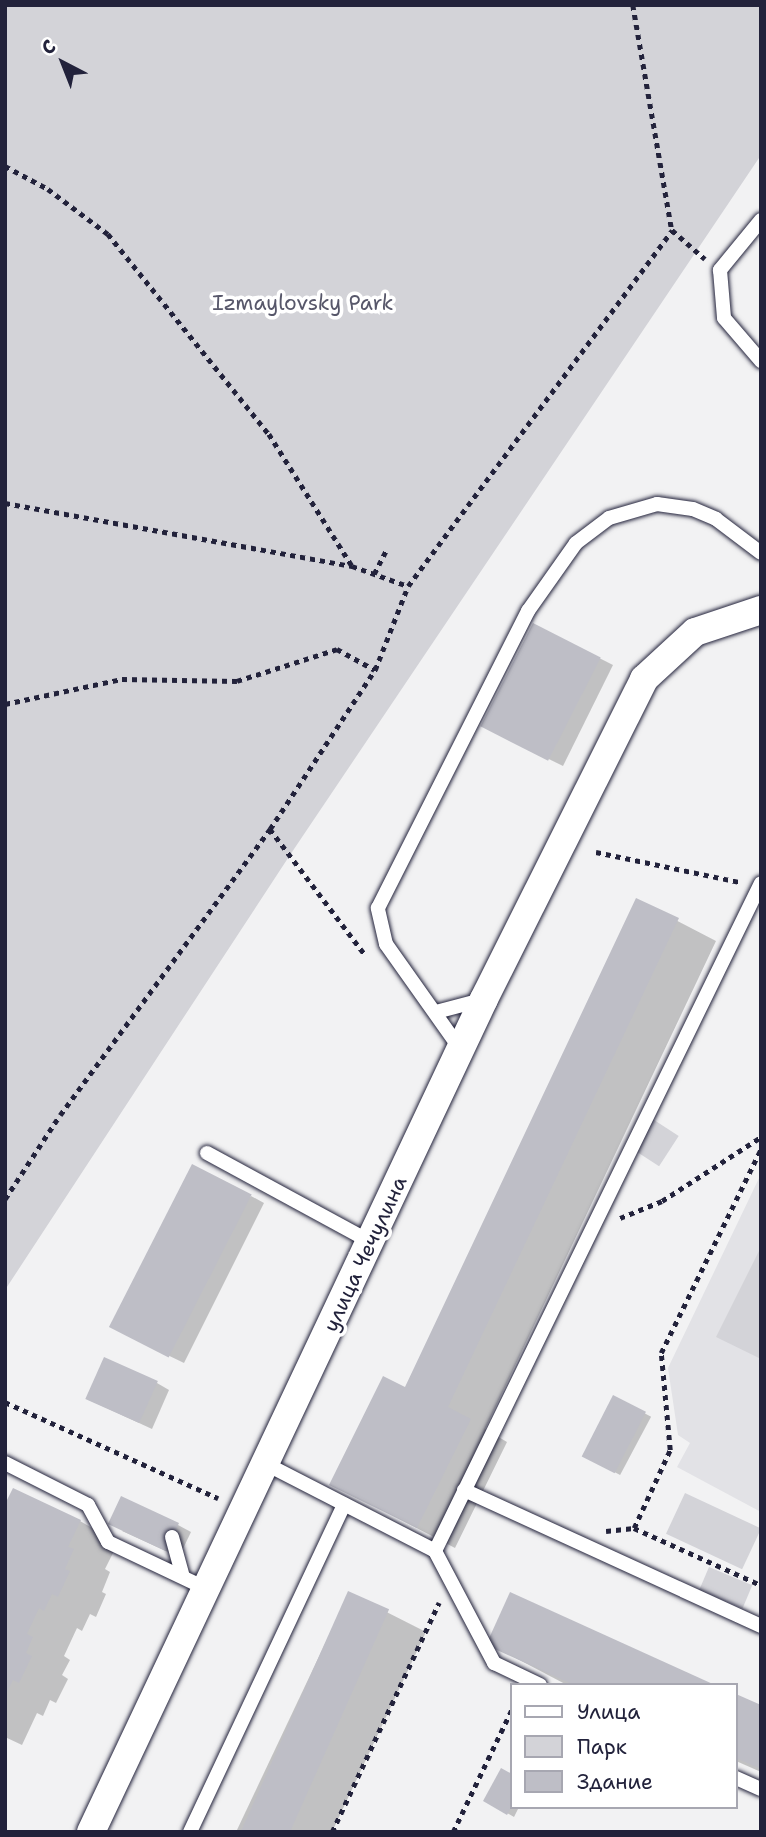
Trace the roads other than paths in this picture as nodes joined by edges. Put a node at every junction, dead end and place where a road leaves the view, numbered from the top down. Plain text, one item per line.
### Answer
1 (760, 222) edge
2 (761, 361) edge
3 (761, 553) edge
4 (754, 610) edge
5 (759, 885) edge
6 (484, 999) junction
7 (436, 1012) junction
8 (461, 1049) junction
9 (207, 1153) dead end
10 (371, 1242) junction
11 (5, 1463) edge
12 (266, 1464) junction
13 (464, 1490) junction
14 (344, 1504) junction
15 (172, 1537) dead end
16 (435, 1551) junction
17 (195, 1583) junction
18 (761, 1626) edge
19 (536, 1683) edge
20 (738, 1779) edge
21 (761, 1789) edge
22 (91, 1832) edge
23 (190, 1832) edge

1 - 2 lane
3 - 7 lane
4 - 6 street, улица Чечулина
5 - 13 lane
6 - 7 lane
6 - 8 street, улица Чечулина
7 - 8 lane
8 - 10 street, улица Чечулина
9 - 10 lane
10 - 12 street, улица Чечулина
11 - 17 lane
12 - 14 lane
12 - 17 street, улица Чечулина
13 - 16 lane
13 - 18 lane
14 - 16 lane
14 - 23 lane
15 - 17 lane
16 - 19 lane
17 - 22 street, улица Чечулина
20 - 21 lane

